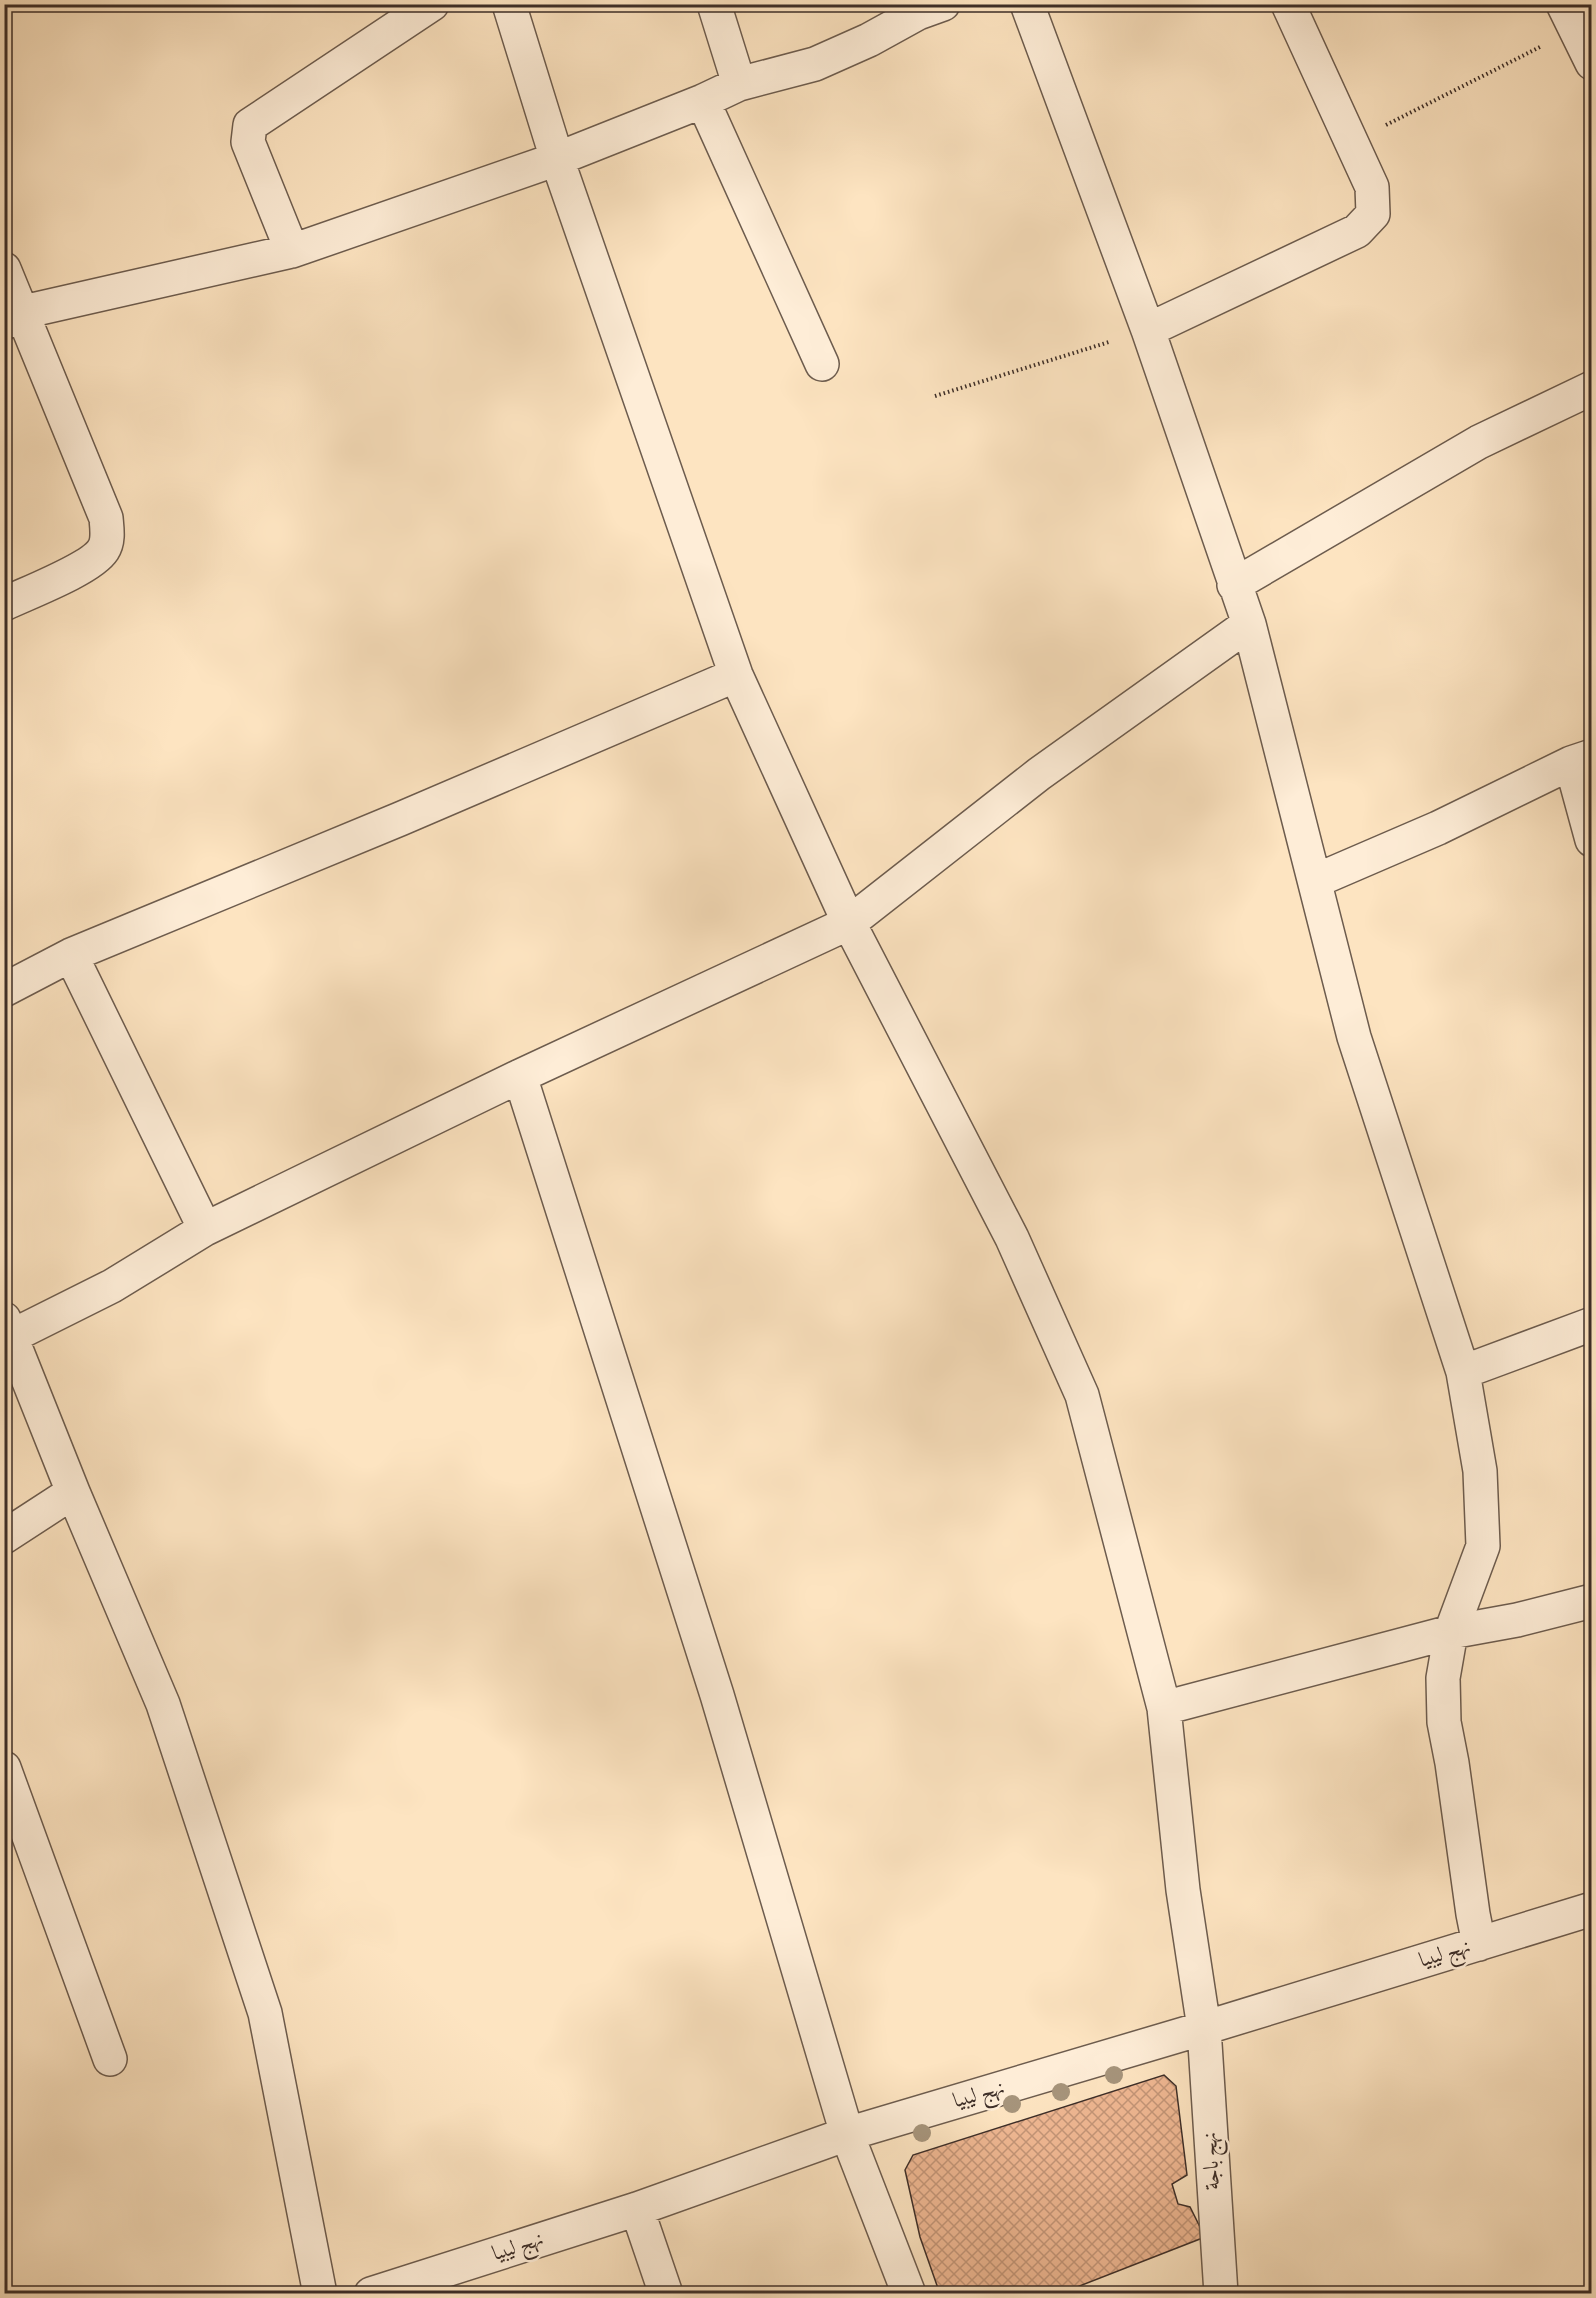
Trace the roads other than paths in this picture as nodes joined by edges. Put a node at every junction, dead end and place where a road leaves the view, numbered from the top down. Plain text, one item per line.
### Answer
1 (432, 4) edge
2 (509, 4) edge
3 (714, 4) edge
4 (943, 4) edge
5 (1027, 4) edge
6 (1288, 4) edge
7 (1569, 17) edge
8 (1592, 63) edge
9 (739, 84) junction
10 (703, 102) junction
11 (557, 159) junction
12 (292, 251) junction
13 (4, 269) edge
14 (14, 318) edge
15 (1148, 330) junction
16 (822, 364) dead end
17 (1592, 388) edge
18 (1234, 585) junction
19 (4, 604) edge
20 (1249, 624) junction
21 (736, 675) junction
22 (1581, 760) edge
23 (1592, 840) edge
24 (1316, 881) junction
25 (849, 923) junction
26 (71, 955) junction
27 (4, 990) edge
28 (520, 1076) junction
29 (205, 1229) junction
30 (1592, 1324) edge
31 (7, 1328) edge
32 (1463, 1372) junction
33 (73, 1492) junction
34 (4, 1538) edge
35 (1592, 1601) edge
36 (1451, 1632) junction
37 (1164, 1708) junction
38 (4, 1768) edge
39 (1592, 1909) edge
40 (1479, 1944) junction
41 (1204, 2028) junction
42 (110, 2059) dead end
43 (847, 2134) junction
44 (637, 2209) junction
45 (320, 2294) edge
46 (371, 2294) edge
47 (666, 2294) edge
48 (909, 2294) edge
49 (1221, 2294) edge

1 - 12 street
2 - 11 street, نهج باجة
3 - 9 street
4 - 9 street
5 - 15 street
6 - 15 street
7 - 8 street
9 - 10 street
10 - 11 street
10 - 16 street
11 - 12 street
11 - 21 street, نهج باجة
12 - 14 street
13 - 14 street
14 - 19 street
15 - 18 street
17 - 18 street
18 - 20 street
20 - 24 street
20 - 25 street
21 - 25 street, نهج باجة
21 - 26 street
22 - 23 street
22 - 24 street
24 - 32 street
25 - 28 street
25 - 37 street, نهج باجة
26 - 27 street
26 - 29 street
28 - 29 street
28 - 43 street
29 - 31 street
30 - 32 street
31 - 33 street
32 - 36 street
33 - 34 street
33 - 45 street
35 - 36 street
36 - 37 street
36 - 40 street
37 - 41 street, نهج باجة
38 - 42 street
39 - 40 street, نهج ليبيا
40 - 41 street, نهج ليبيا
41 - 43 street, نهج ليبيا
41 - 49 street, نهج باجة
43 - 44 street, نهج ليبيا
43 - 48 street
44 - 46 street, نهج ليبيا
44 - 47 street

